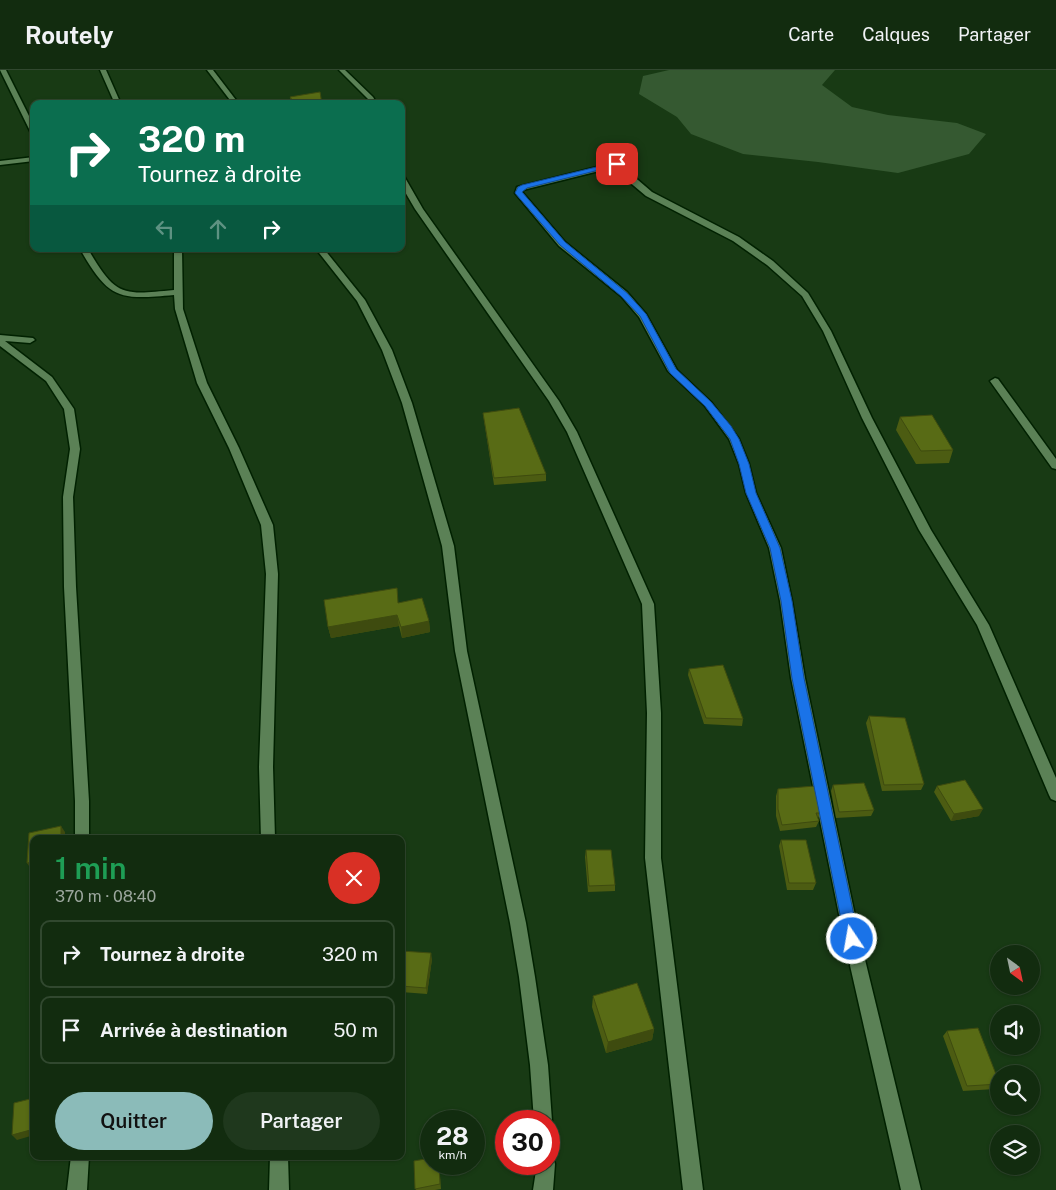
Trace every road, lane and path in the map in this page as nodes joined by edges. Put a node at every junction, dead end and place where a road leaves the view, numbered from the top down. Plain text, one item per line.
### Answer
1 (3, 70) edge
2 (103, 70) edge
3 (210, 70) edge
4 (342, 70) edge
5 (116, 100) edge
6 (233, 100) edge
7 (372, 100) edge
8 (30, 126) edge
9 (30, 160) edge
10 (0, 164) edge
11 (405, 185) edge
12 (86, 252) edge
13 (178, 252) edge
14 (322, 252) edge
15 (179, 292) junction
16 (0, 340) edge
17 (30, 340) dead end
18 (995, 381) dead end
19 (1056, 466) edge
20 (1056, 795) edge
21 (82, 835) edge
22 (268, 835) edge
23 (542, 1110) edge
24 (80, 1160) edge
25 (279, 1160) edge
26 (545, 1175) edge
27 (77, 1190) edge
28 (279, 1190) edge
29 (543, 1190) edge
30 (693, 1190) edge
31 (912, 1190) edge

1 - 8 street
2 - 5 street
3 - 6 street
4 - 7 street
9 - 10 street
11 - 30 street
12 - 15 street
13 - 15 street
14 - 23 street
15 - 22 street
16 - 17 street
16 - 21 street
18 - 19 street
20 - 31 street
24 - 27 street
25 - 28 street
26 - 29 street

